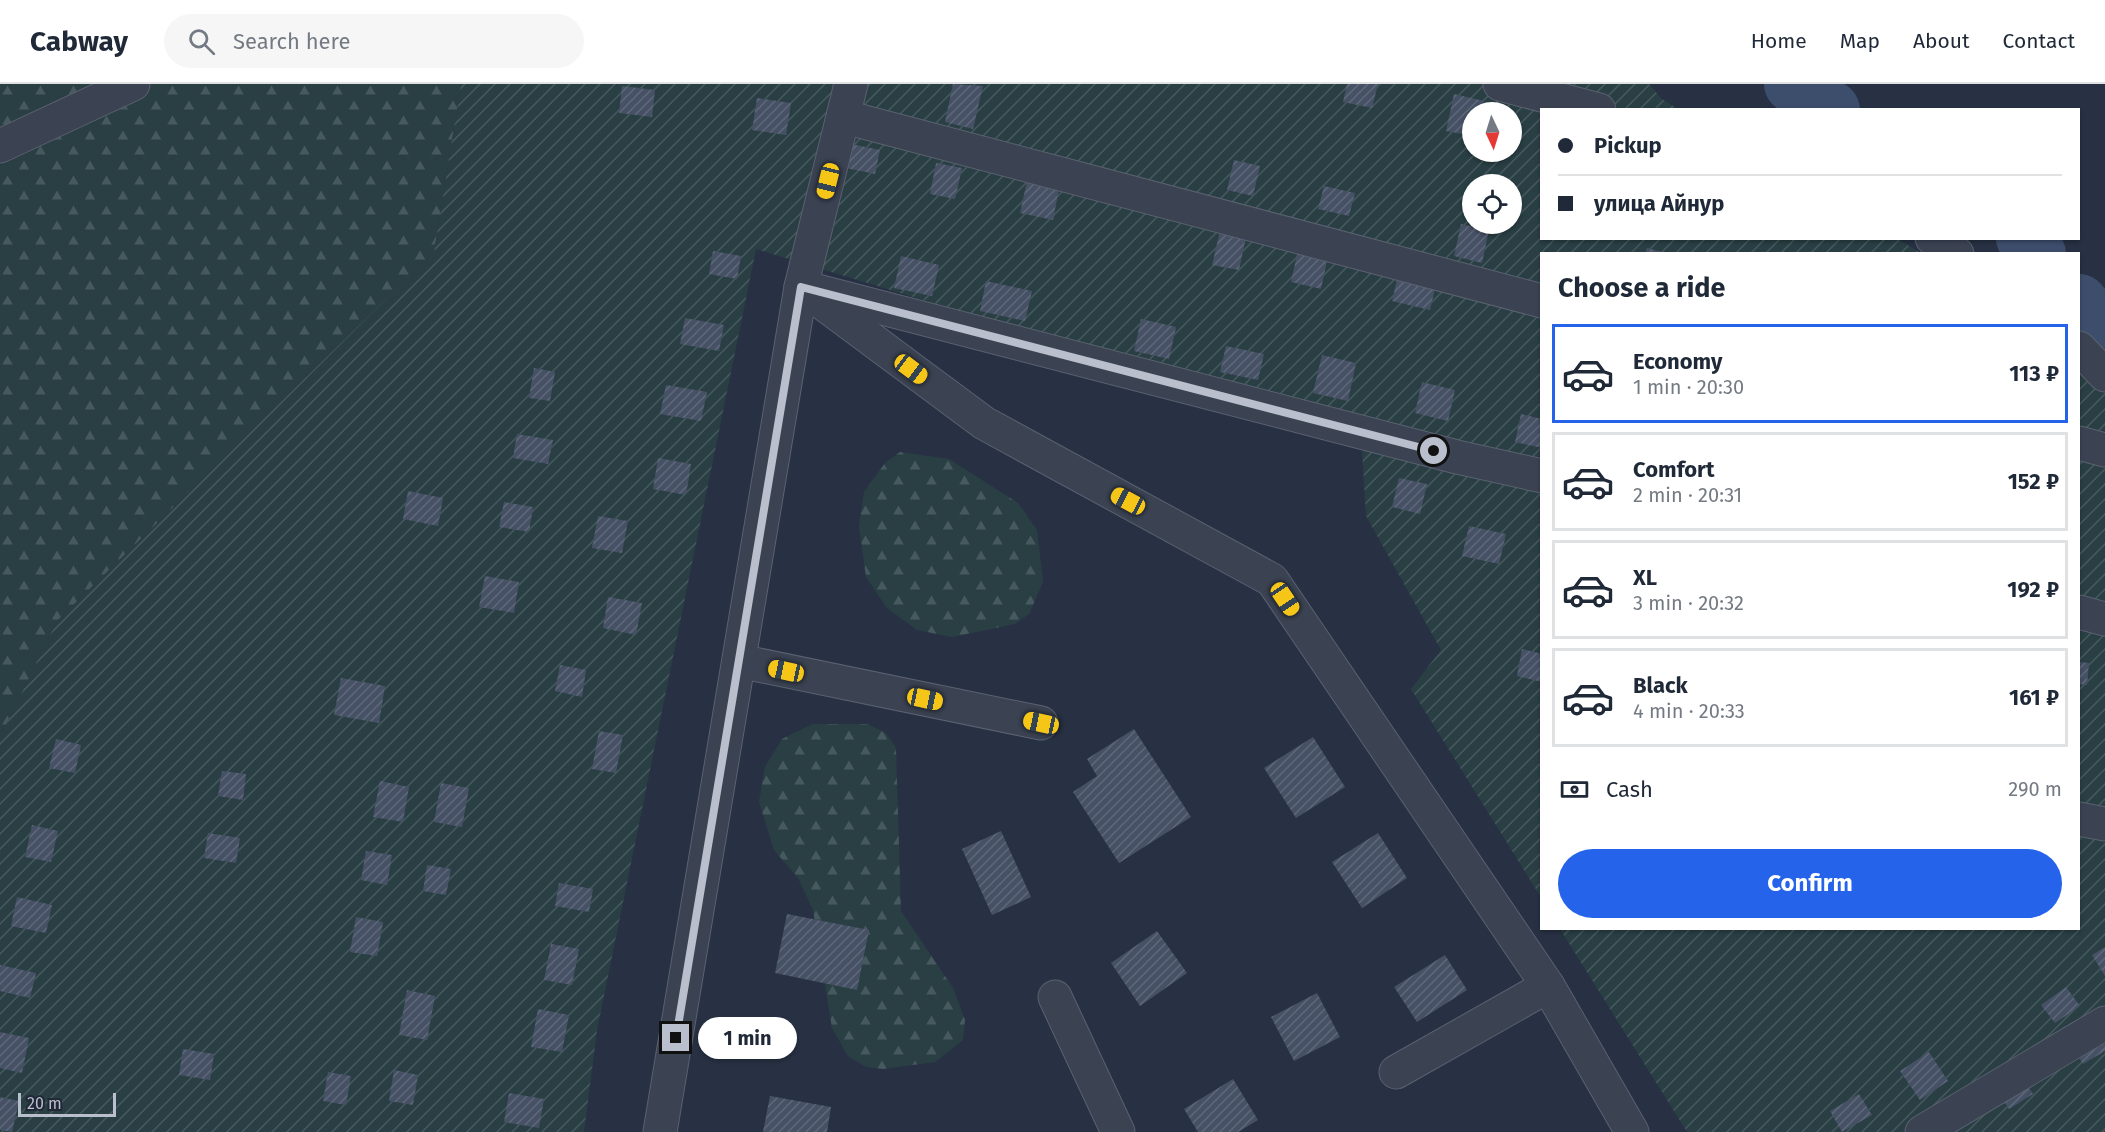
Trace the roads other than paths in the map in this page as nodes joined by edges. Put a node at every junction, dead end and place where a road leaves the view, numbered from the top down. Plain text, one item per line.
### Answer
1 (133, 84) edge
2 (851, 84) edge
3 (1500, 84) edge
4 (1591, 108) edge
5 (845, 117) junction
6 (0, 146) edge
7 (1935, 240) edge
8 (1954, 252) edge
9 (801, 287) junction
10 (1540, 300) edge
11 (2080, 349) edge
12 (2105, 375) edge
13 (2080, 443) edge
14 (2105, 450) edge
15 (1540, 476) edge
16 (2080, 612) edge
17 (2105, 619) edge
18 (739, 661) junction
19 (1041, 723) dead end
20 (2080, 819) edge
21 (2105, 824) edge
22 (1548, 986) junction
23 (1055, 997) dead end
24 (2105, 1023) edge
25 (1396, 1071) dead end
26 (660, 1132) edge
27 (1118, 1132) edge
28 (1632, 1132) edge
29 (1922, 1132) edge

1 - 6 street
2 - 5 street
3 - 4 street
5 - 9 street
5 - 10 street
7 - 8 street
9 - 15 street
9 - 18 street
9 - 22 street
11 - 12 street
13 - 14 street
16 - 17 street
18 - 19 street
18 - 26 street
20 - 21 street
22 - 25 street
22 - 28 street
23 - 27 street
24 - 29 street

